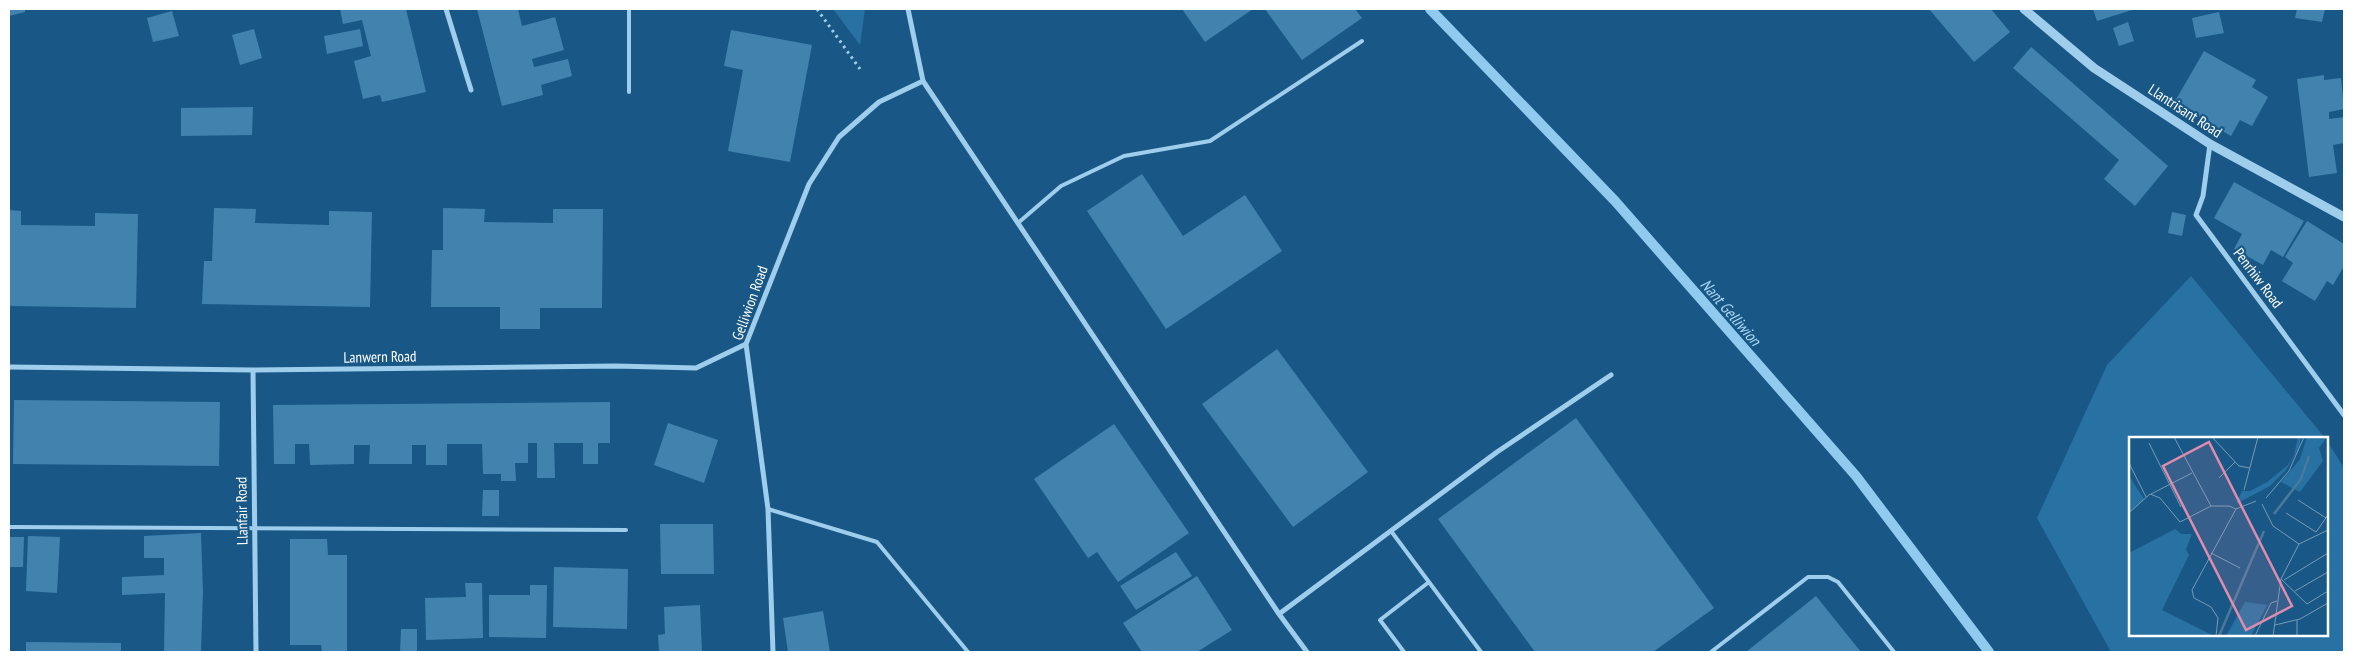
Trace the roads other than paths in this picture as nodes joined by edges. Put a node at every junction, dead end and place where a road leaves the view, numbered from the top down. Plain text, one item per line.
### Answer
1 (446, 9) edge
2 (629, 9) edge
3 (908, 9) edge
4 (2024, 9) edge
5 (1362, 41) dead end
6 (923, 81) junction
7 (471, 90) dead end
8 (629, 92) dead end
9 (2210, 144) junction
10 (2344, 217) edge
11 (1018, 223) junction
12 (746, 344) junction
13 (9, 367) edge
14 (253, 370) junction
15 (1611, 375) dead end
16 (2344, 415) edge
17 (768, 509) junction
18 (9, 527) edge
19 (254, 529) junction
20 (626, 530) dead end
21 (1391, 531) junction
22 (1429, 582) junction
23 (1279, 614) junction
24 (256, 652) edge
25 (773, 652) edge
26 (968, 652) edge
27 (1307, 652) edge
28 (1404, 652) edge
29 (1481, 652) edge
30 (1711, 652) edge
31 (1894, 652) edge

1 - 7 street
2 - 8 lane
3 - 6 street
4 - 9 street, Llantrisant Road
5 - 11 lane
6 - 11 street
6 - 12 street, Gelliwion Road
9 - 10 street, Llantrisant Road
9 - 16 street, Penrhiw Road
11 - 23 street
12 - 14 street, Lanwern Road
12 - 17 street, Gelliwion Road
13 - 14 street, Lanwern Road
14 - 19 street, Llanfair Road
15 - 21 street
17 - 25 street, Gelliwion Road
17 - 26 lane
18 - 19 lane
19 - 20 lane
19 - 24 street, Llanfair Road
21 - 22 lane
21 - 23 street
22 - 28 lane
22 - 29 lane
23 - 27 street
30 - 31 lane

